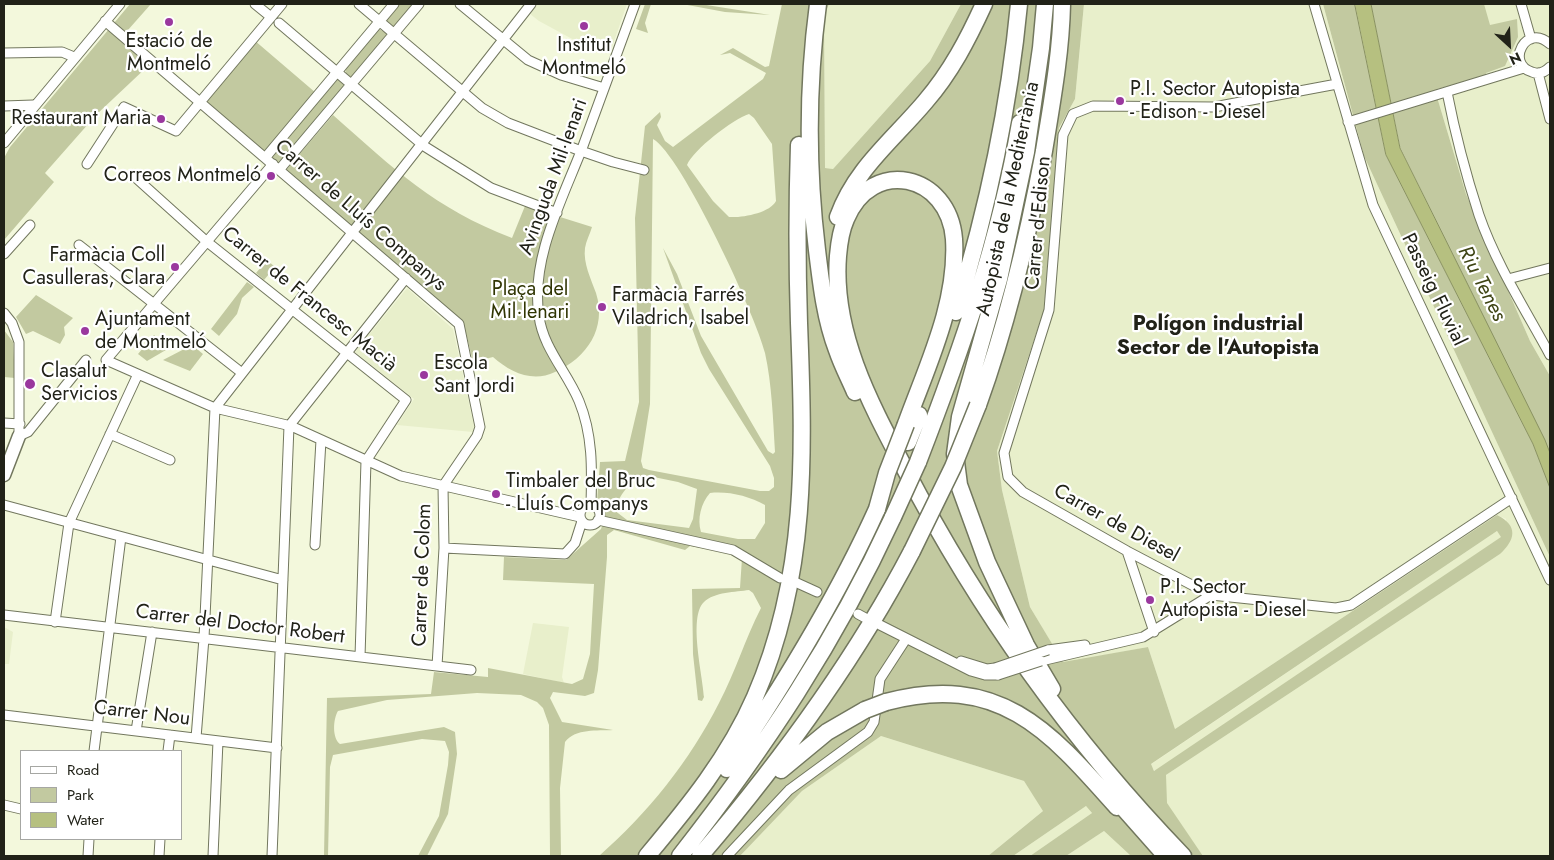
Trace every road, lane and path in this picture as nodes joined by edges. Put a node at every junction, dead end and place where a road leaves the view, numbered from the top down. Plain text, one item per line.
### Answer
1 (120, 4) edge
2 (255, 4) edge
3 (282, 4) edge
4 (359, 4) edge
5 (394, 4) edge
6 (419, 4) edge
7 (460, 4) edge
8 (531, 4) edge
9 (635, 4) edge
10 (812, 4) edge
11 (818, 4) edge
12 (984, 4) edge
13 (1019, 4) edge
14 (1035, 4) edge
15 (1045, 4) edge
16 (1062, 4) edge
17 (1314, 4) edge
18 (1521, 4) edge
19 (271, 17) junction
20 (105, 21) junction
21 (379, 21) junction
22 (279, 24) dead end
23 (394, 34) junction
24 (1530, 39) junction
25 (502, 40) junction
26 (1549, 41) edge
27 (4, 53) edge
28 (74, 57) junction
29 (1550, 67) edge
30 (1524, 68) junction
31 (337, 72) junction
32 (1538, 73) junction
33 (1337, 84) junction
34 (352, 85) junction
35 (604, 88) junction
36 (462, 92) junction
37 (1447, 92) junction
38 (199, 102) junction
39 (33, 105) junction
40 (4, 106) edge
41 (1550, 119) edge
42 (1348, 122) junction
43 (4, 143) edge
44 (421, 144) junction
45 (581, 151) junction
46 (87, 164) dead end
47 (272, 164) junction
48 (644, 170) dead end
49 (136, 178) dead end
50 (557, 213) junction
51 (30, 225) dead end
52 (352, 232) junction
53 (206, 241) junction
54 (80, 245) dead end
55 (4, 254) edge
56 (1550, 268) edge
57 (406, 278) junction
58 (1508, 279) junction
59 (154, 304) junction
60 (292, 309) junction
61 (4, 313) edge
62 (347, 352) junction
63 (1550, 355) edge
64 (86, 360) dead end
65 (242, 373) junction
66 (138, 374) junction
67 (849, 378) junction
68 (215, 408) junction
69 (4, 423) edge
70 (289, 426) junction
71 (19, 430) junction
72 (110, 434) junction
73 (321, 440) junction
74 (170, 460) dead end
75 (366, 461) junction
76 (4, 475) edge
77 (1008, 478) joint
78 (443, 486) junction
79 (1512, 498) junction
80 (4, 505) edge
81 (591, 505) junction
82 (877, 509) junction
83 (581, 519) junction
84 (598, 520) junction
85 (69, 523) junction
86 (121, 537) junction
87 (315, 545) dead end
88 (444, 548) junction
89 (1127, 551) junction
90 (208, 560) junction
91 (780, 578) dead end
92 (283, 580) junction
93 (1550, 580) edge
94 (796, 582) dead end
95 (817, 592) dead end
96 (1211, 595) junction
97 (858, 614) dead end
98 (4, 615) edge
99 (869, 620) dead end
100 (55, 622) junction
101 (880, 625) dead end
102 (109, 627) junction
103 (152, 632) junction
104 (1154, 632) junction
105 (204, 638) junction
106 (906, 639) junction
107 (1108, 644) junction
108 (280, 647) junction
109 (360, 657) junction
110 (437, 666) junction
111 (471, 670) dead end
112 (996, 671) junction
113 (4, 715) edge
114 (96, 727) junction
115 (136, 731) junction
116 (170, 735) junction
117 (196, 738) junction
118 (218, 741) junction
119 (276, 748) junction
120 (94, 750) edge
121 (168, 750) edge
122 (1126, 795) junction
123 (4, 805) edge
124 (20, 809) edge
125 (730, 821) junction
126 (1144, 833) junction
127 (89, 840) edge
128 (160, 840) edge
129 (88, 856) edge
130 (159, 856) edge
131 (213, 856) edge
132 (272, 856) edge
133 (647, 856) edge
134 (661, 856) edge
135 (680, 856) edge
136 (700, 856) edge
137 (727, 856) edge
138 (1166, 856) edge
139 (1182, 856) edge

1 - 20 street
2 - 19 street
3 - 19 street
4 - 21 street
5 - 21 street
6 - 23 street
7 - 25 street
8 - 25 street
9 - 35 street, Avinguda Mil·lenari
10 - 133 highway
11 - 67 highway
12 - 67 highway
13 - 82 highway, bridge
14 - 135 highway, bridge
15 - 122 highway
16 - 125 highway, Autopista de la Mediterrània, bridge
17 - 33 street, Passeig Fluvial
18 - 24 street
19 - 38 street
20 - 28 street
20 - 38 street, Carrer de Lluís Companys
21 - 23 street
21 - 31 street
22 - 31 street
23 - 34 street
23 - 36 street
24 - 26 street
24 - 30 street
25 - 35 street
25 - 36 street
27 - 28 street
28 - 39 street
29 - 32 street
30 - 32 street
30 - 37 street
31 - 34 street
31 - 47 street
32 - 41 street
33 - 42 street, Passeig Fluvial
33 - 77 street, Carrer d'Edison
34 - 44 street
34 - 47 street
35 - 45 street, Avinguda Mil·lenari
36 - 44 street
36 - 45 street
37 - 42 street
37 - 58 street
38 - 46 street
38 - 47 street, Carrer de Lluís Companys
39 - 40 street
39 - 43 street
42 - 79 street, Passeig Fluvial
44 - 50 street
44 - 52 street
45 - 48 street
45 - 50 street, Avinguda Mil·lenari
47 - 52 street, Carrer de Lluís Companys
47 - 53 street
49 - 53 street, Carrer de Francesc Macià
50 - 81 street, Avinguda Mil·lenari
51 - 55 street
52 - 57 street, Carrer de Lluís Companys
52 - 60 street
53 - 59 street
53 - 60 street, Carrer de Francesc Macià
54 - 59 street
56 - 58 street
57 - 62 street
57 - 78 street, Carrer de Lluís Companys
58 - 63 street
59 - 65 street
59 - 66 street
60 - 62 street, Carrer de Francesc Macià
60 - 65 street
61 - 71 street
62 - 70 street
62 - 75 street, Carrer de Francesc Macià
64 - 71 street
65 - 68 street
66 - 68 street
66 - 72 street
67 - 126 highway
68 - 70 street
68 - 90 street
69 - 71 street
70 - 73 street
70 - 92 street
71 - 76 street
72 - 74 street
72 - 85 street
73 - 75 street
73 - 87 street
75 - 78 street
75 - 109 street
77 - 89 street, Carrer de Diesel
78 - 83 street
78 - 88 street, Carrer de Colom
79 - 93 street, Passeig Fluvial
79 - 96 street
80 - 85 street
81 - 83 street
81 - 84 street
82 - 122 highway, bridge
82 - 134 highway
83 - 84 street
83 - 88 street
84 - 91 street
85 - 86 street
85 - 100 street
86 - 90 street
86 - 102 street
88 - 110 street, Carrer de Colom
89 - 96 street, Carrer de Diesel
89 - 104 street
90 - 92 street
90 - 105 street
92 - 108 street
94 - 95 street
96 - 104 street
97 - 99 street
98 - 100 street, Carrer del Doctor Robert
100 - 102 street, Carrer del Doctor Robert
101 - 106 street
102 - 103 street, Carrer del Doctor Robert
102 - 114 street
103 - 105 street, Carrer del Doctor Robert
103 - 115 street
104 - 107 street
105 - 108 street, Carrer del Doctor Robert
105 - 117 street
106 - 112 street
106 - 137 street
107 - 112 street, bridge
107 - 112 street, bridge
108 - 109 street, Carrer del Doctor Robert
108 - 119 street
109 - 110 street, Carrer del Doctor Robert
110 - 111 street, Carrer del Doctor Robert
113 - 114 street, Carrer Nou
114 - 115 street, Carrer Nou
114 - 120 street
115 - 116 street, Carrer Nou
116 - 117 street, Carrer Nou
116 - 121 street
117 - 118 street, Carrer Nou
118 - 119 street, Carrer Nou
118 - 131 street
119 - 132 street
122 - 139 highway
123 - 124 street
125 - 126 highway, bridge
125 - 136 highway, Autopista de la Mediterrània
126 - 138 highway
127 - 129 street
128 - 130 street

